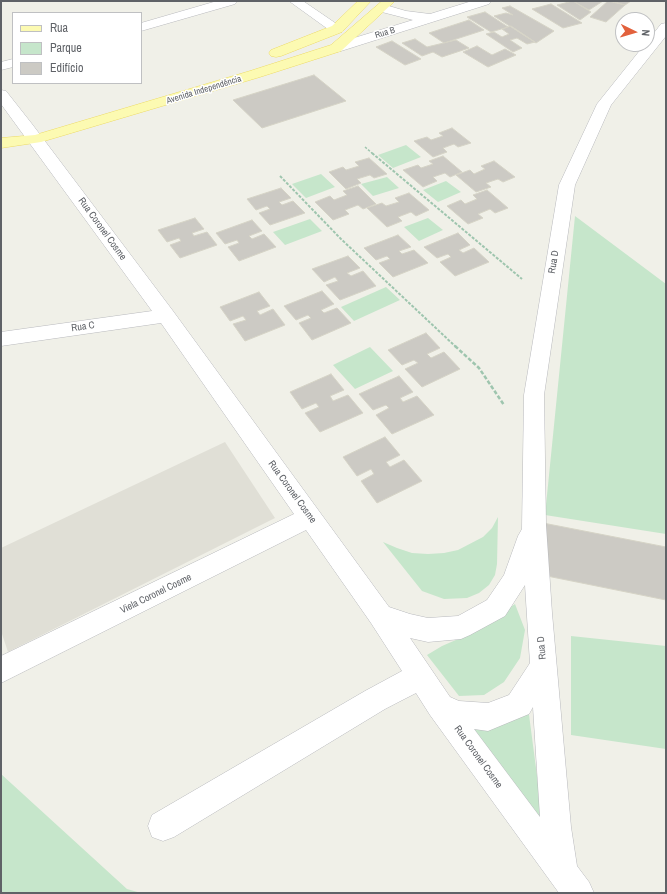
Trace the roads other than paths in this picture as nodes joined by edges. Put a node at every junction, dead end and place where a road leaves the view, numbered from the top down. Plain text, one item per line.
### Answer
1 (231, 1) edge
2 (295, 1) edge
3 (365, 1) edge
4 (485, 1) edge
5 (386, 5) edge
6 (433, 18) junction
7 (142, 26) edge
8 (666, 27) edge
9 (337, 29) junction
10 (336, 48) junction
11 (12, 63) edge
12 (1, 66) edge
13 (242, 67) junction
14 (255, 74) junction
15 (1, 94) edge
16 (1, 130) edge
17 (32, 133) junction
18 (1, 143) edge
19 (166, 316) junction
20 (1, 339) edge
21 (310, 517) junction
22 (534, 525) junction
23 (380, 615) junction
24 (543, 665) junction
25 (1, 670) edge
26 (420, 676) junction
27 (440, 706) junction
28 (163, 826) dead end
29 (571, 883) edge

1 - 7 street
2 - 9 street
3 - 9 main road, Avenida Independência
4 - 6 street, Rua B
5 - 6 street, Rua B
5 - 10 main road, Avenida Independência
6 - 10 street, Rua B
8 - 22 street, Rua D
9 - 13 main road, Avenida Independência
10 - 14 main road, Avenida Independência
11 - 12 street
13 - 14 main road
13 - 17 main road, Avenida Independência
14 - 17 main road, Avenida Independência
15 - 17 street, Rua Coronel Cosme
16 - 17 main road, Avenida Independência
17 - 18 main road, Avenida Independência
17 - 19 street, Rua Coronel Cosme
19 - 20 street, Rua C
19 - 21 street, Rua Coronel Cosme
21 - 23 street, Rua Coronel Cosme
21 - 25 street, Viela Coronel Cosme
22 - 23 street, Rua D
22 - 24 street, Rua D
23 - 26 street, Rua Coronel Cosme
24 - 27 street, Rua D
24 - 29 street
26 - 27 street, Rua Coronel Cosme
26 - 28 street
27 - 29 street, Rua Coronel Cosme

